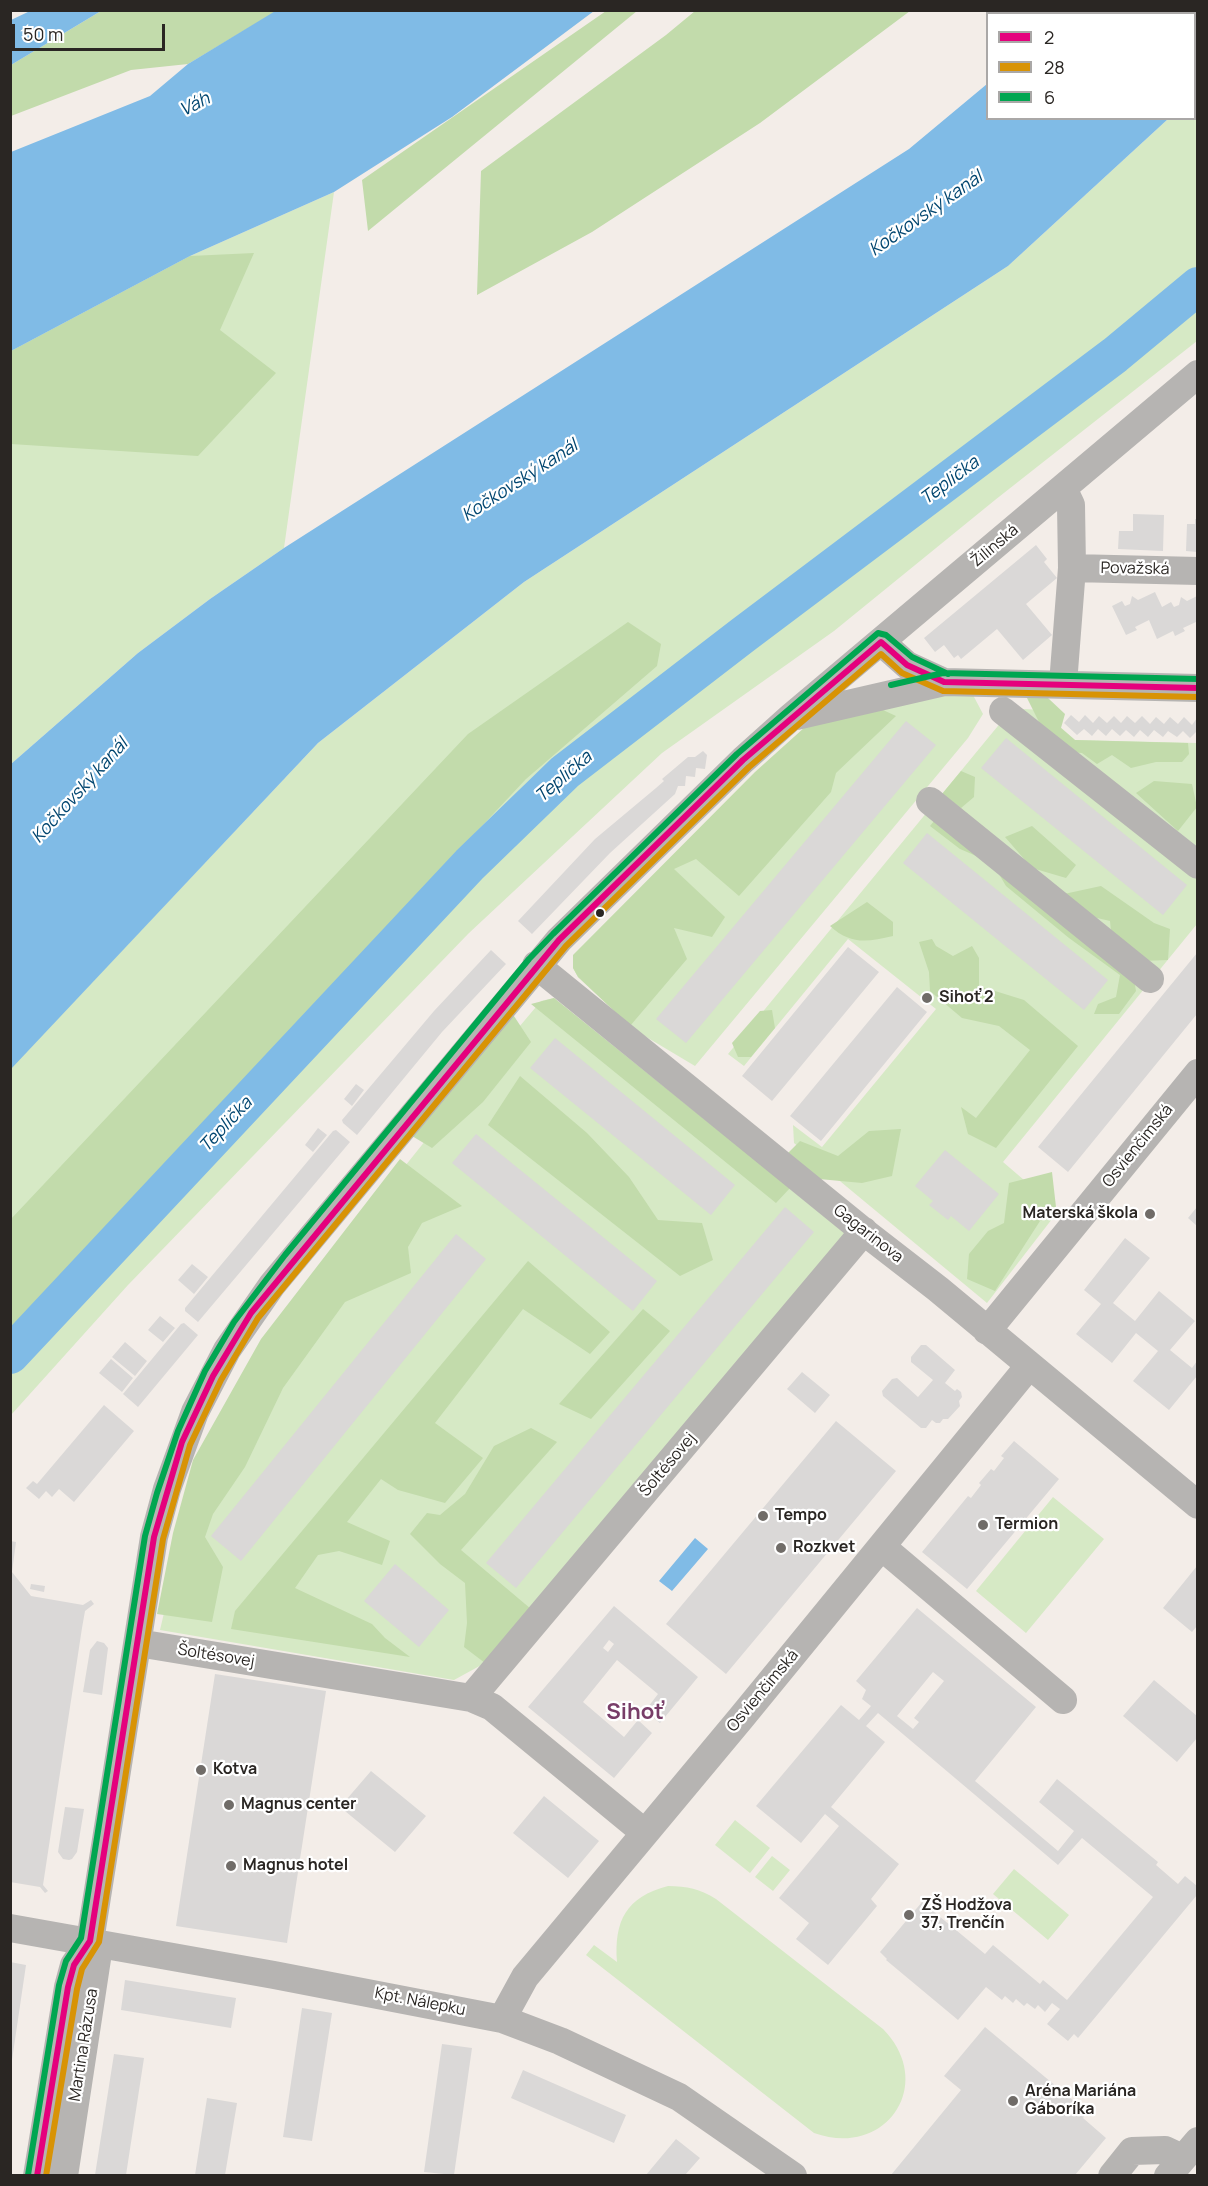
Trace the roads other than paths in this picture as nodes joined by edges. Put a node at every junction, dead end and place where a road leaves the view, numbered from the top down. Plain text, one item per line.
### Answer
1 (1197, 374) edge
2 (1063, 488) junction
3 (1072, 568) junction
4 (1197, 571) edge
5 (881, 642) junction
6 (944, 682) junction
7 (1063, 684) junction
8 (1197, 688) edge
9 (1002, 711) dead end
10 (791, 717) junction
11 (930, 801) dead end
12 (1197, 865) edge
13 (536, 965) junction
14 (1150, 979) dead end
15 (1197, 1072) edge
16 (864, 1232) junction
17 (987, 1331) junction
18 (1029, 1366) junction
19 (1197, 1505) edge
20 (882, 1547) junction
21 (138, 1643) junction
22 (471, 1698) junction
23 (1063, 1700) dead end
24 (645, 1833) junction
25 (10, 1929) edge
26 (90, 1941) junction
27 (502, 2019) junction
28 (1183, 2158) edge
29 (37, 2175) edge
30 (64, 2175) edge
31 (793, 2175) edge
32 (1112, 2175) edge

1 - 2 street, Žilinská
2 - 3 street
2 - 5 street, Žilinská
3 - 4 street, Považská
3 - 7 street
5 - 6 street
5 - 10 street, Žilinská
6 - 7 street
6 - 10 street
7 - 8 street
9 - 12 street
10 - 13 street
11 - 14 street
13 - 16 street, Gagarinova
13 - 21 street
15 - 17 street, Osvienčimská
16 - 17 street, Gagarinova
16 - 22 street, Šoltésovej
17 - 18 street, Gagarinova
18 - 19 street, Gagarinova
18 - 20 street, Osvienčimská
20 - 23 street
20 - 24 street, Osvienčimská
21 - 22 street, Šoltésovej
21 - 26 street
22 - 24 street, Šoltésovej
24 - 27 street, Osvienčimská
25 - 26 street, Kpt. Nálepku
26 - 27 street, Kpt. Nálepku
26 - 29 street, Martina Rázusa
26 - 30 street, Martina Rázusa
27 - 31 street, Kpt. Nálepku
28 - 32 street

